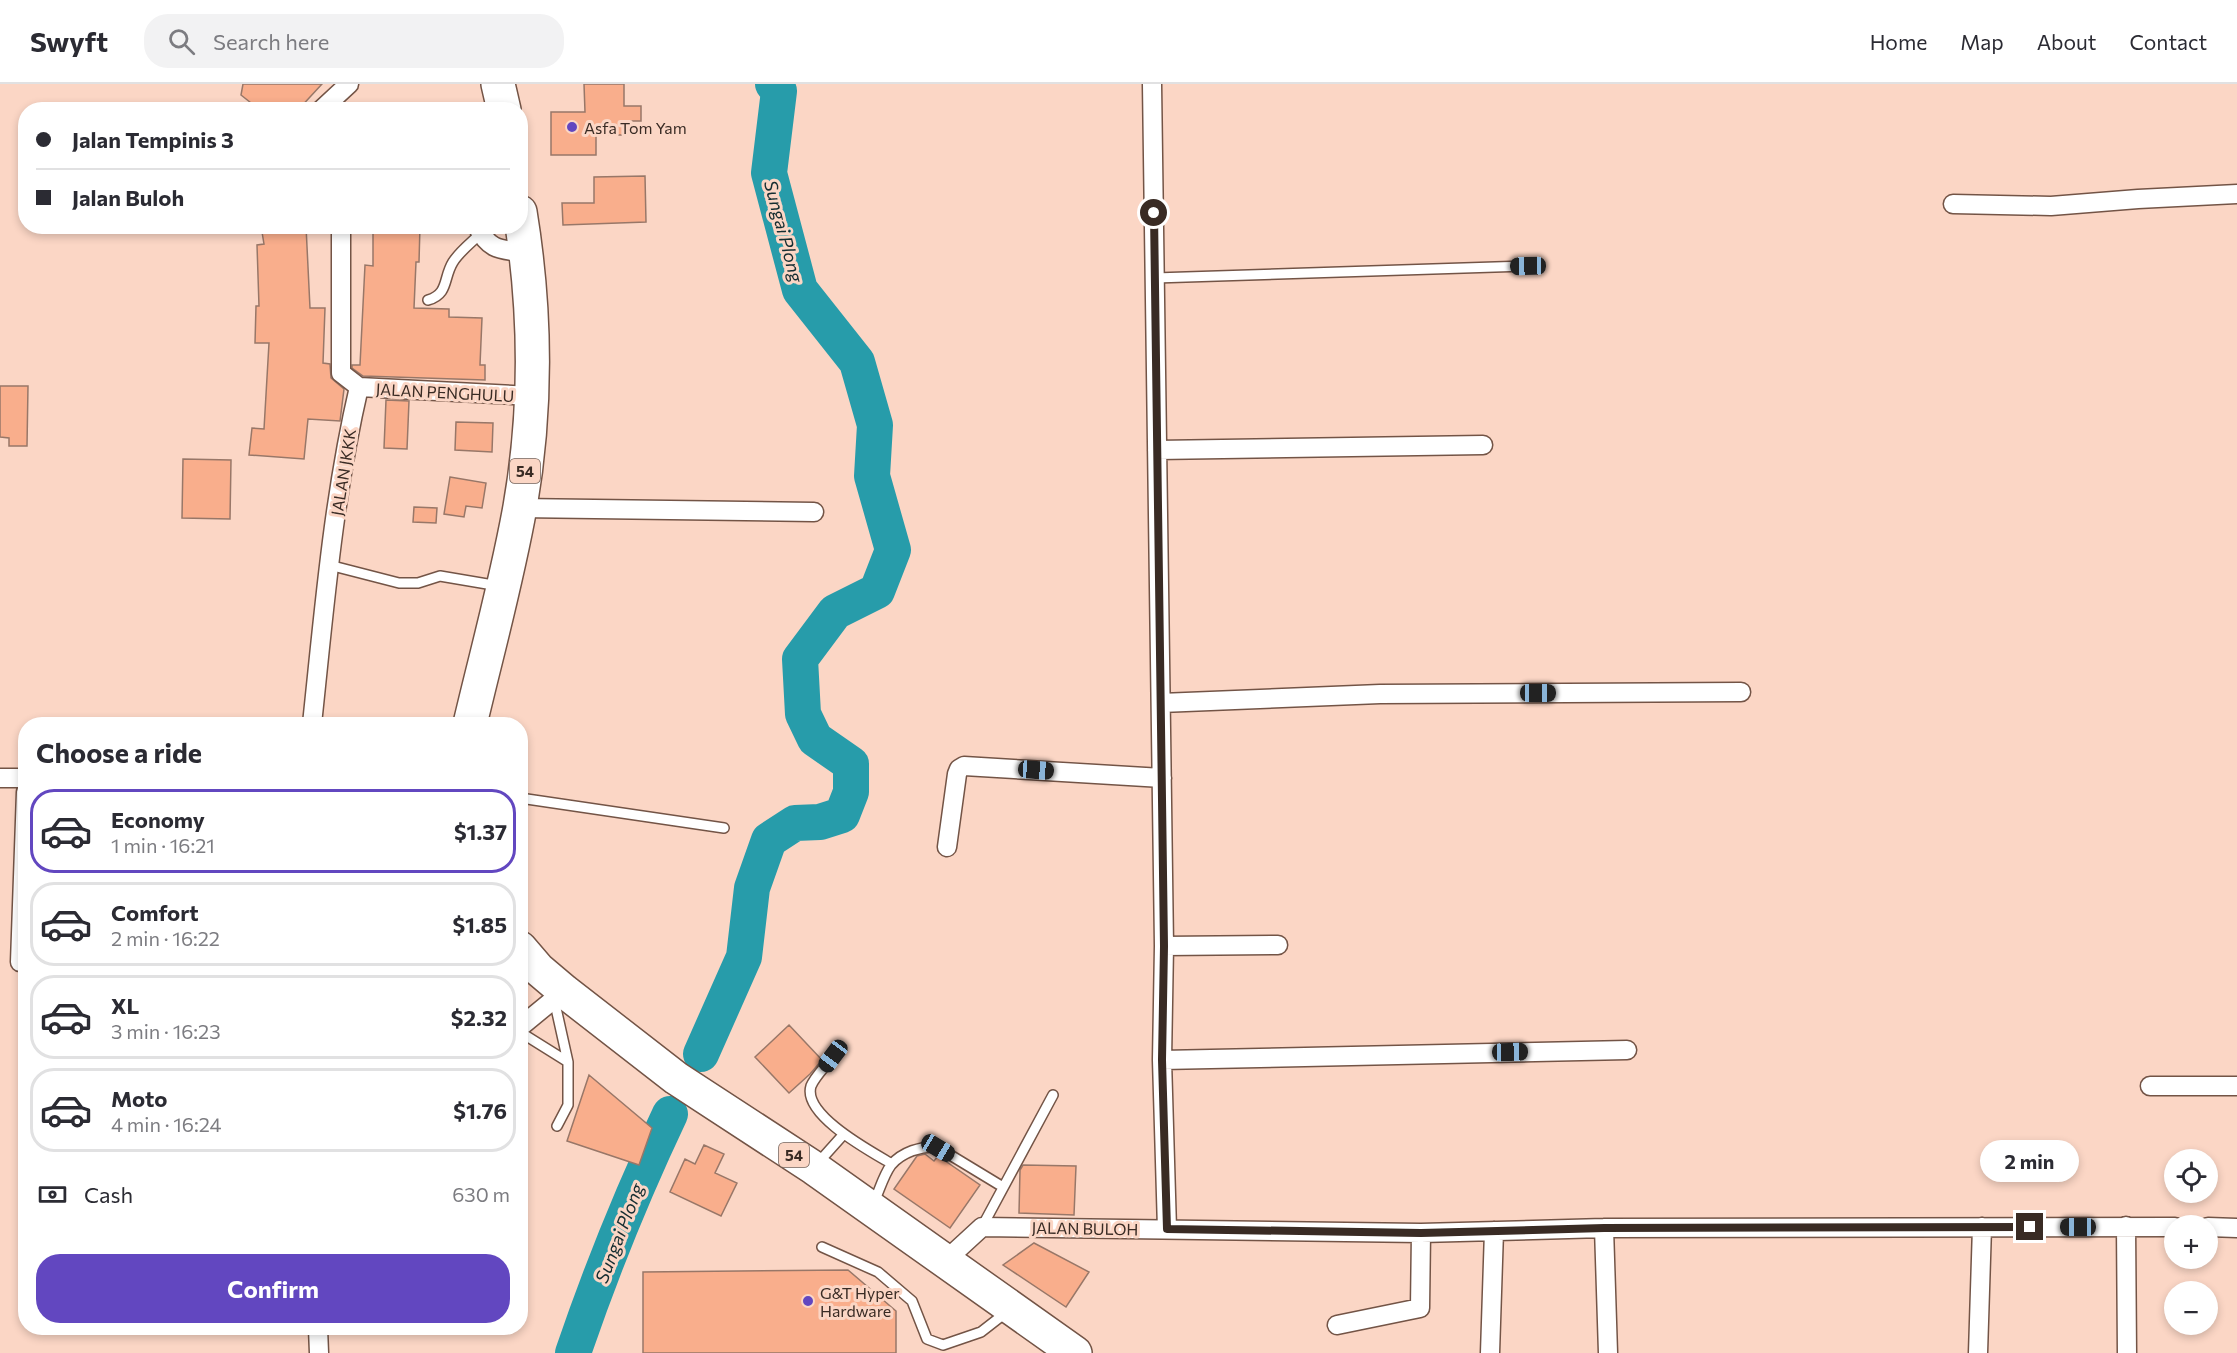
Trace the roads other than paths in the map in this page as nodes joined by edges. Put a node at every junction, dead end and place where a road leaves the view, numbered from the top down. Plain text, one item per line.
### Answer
1 (349, 84) edge
2 (498, 84) edge
3 (1152, 84) edge
4 (330, 102) edge
5 (502, 102) edge
6 (2237, 194) edge
7 (1953, 204) dead end
8 (341, 234) edge
9 (475, 234) edge
10 (480, 234) edge
11 (524, 234) edge
12 (527, 253) junction
13 (1528, 266) dead end
14 (1155, 278) junction
15 (428, 300) dead end
16 (358, 387) junction
17 (532, 396) junction
18 (1483, 445) dead end
19 (1157, 450) junction
20 (519, 508) junction
21 (814, 512) dead end
22 (329, 565) junction
23 (502, 587) junction
24 (1741, 692) dead end
25 (1161, 703) junction
26 (313, 717) edge
27 (472, 717) edge
28 (0, 778) edge
29 (18, 778) edge
30 (1162, 778) junction
31 (528, 799) edge
32 (724, 828) dead end
33 (947, 847) dead end
34 (1278, 945) dead end
35 (1164, 946) junction
36 (529, 964) edge
37 (559, 995) junction
38 (528, 1020) edge
39 (528, 1037) edge
40 (1627, 1050) dead end
41 (833, 1056) dead end
42 (1162, 1060) junction
43 (568, 1062) junction
44 (2150, 1086) dead end
45 (2237, 1086) edge
46 (1053, 1095) dead end
47 (557, 1126) dead end
48 (843, 1135) junction
49 (892, 1164) junction
50 (814, 1168) junction
51 (1003, 1187) junction
52 (871, 1208) junction
53 (2126, 1226) junction
54 (982, 1227) junction
55 (1982, 1227) junction
56 (2164, 1227) edge
57 (2218, 1227) edge
58 (1604, 1228) junction
59 (2237, 1228) edge
60 (1167, 1229) junction
61 (1494, 1231) junction
62 (1421, 1233) junction
63 (822, 1247) dead end
64 (945, 1261) junction
65 (1012, 1308) junction
66 (1336, 1325) dead end
67 (318, 1335) edge
68 (319, 1353) edge
69 (1075, 1353) edge
70 (1491, 1353) edge
71 (1608, 1353) edge
72 (1978, 1353) edge
73 (2127, 1353) edge

1 - 4 street
2 - 5 highway
3 - 14 street
6 - 7 street
8 - 16 street
9 - 15 lane
10 - 12 street
11 - 12 highway, 54
12 - 17 highway, 54
13 - 14 lane
14 - 19 street
16 - 17 street, JALAN PENGHULU
16 - 22 street, JALAN JKKK
17 - 20 highway, 54
18 - 19 street
19 - 25 street
20 - 21 street
20 - 23 highway, 54
22 - 23 lane
22 - 26 street, JALAN JKKK
23 - 27 highway, 54
24 - 25 street
25 - 30 street
28 - 29 street
30 - 33 street
30 - 35 street
31 - 32 lane
34 - 35 street
35 - 42 street
36 - 37 highway, 54
37 - 38 street
37 - 43 lane
37 - 50 highway, 54
39 - 43 lane
40 - 42 street
41 - 48 lane
42 - 60 street
43 - 47 lane
44 - 45 street
46 - 51 lane
48 - 49 lane
48 - 50 lane
49 - 51 lane
49 - 52 lane
50 - 52 highway, 54
51 - 54 lane
52 - 64 highway, 54
53 - 55 street, JALAN BULOH
53 - 56 street, JALAN BULOH
53 - 73 street
54 - 60 street, JALAN BULOH
54 - 64 street
55 - 58 street, JALAN BULOH
55 - 72 street
57 - 59 street
58 - 61 street, JALAN BULOH
58 - 71 street
60 - 62 street, JALAN BULOH
61 - 62 street, JALAN BULOH
61 - 70 street
62 - 66 street
63 - 65 lane
64 - 65 highway, 54
65 - 69 highway, 54
67 - 68 street

